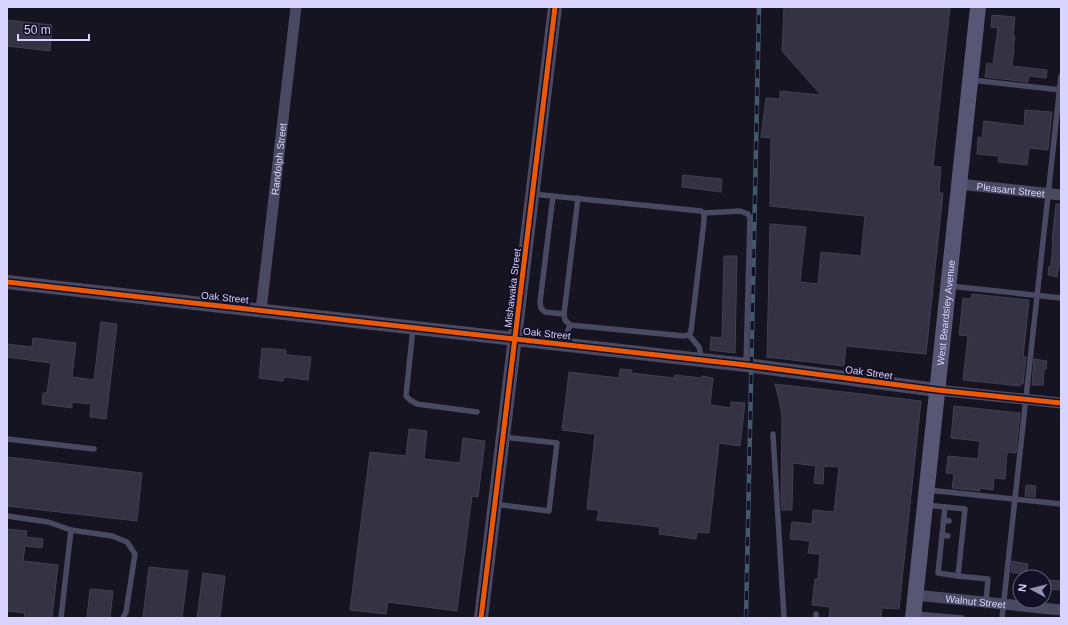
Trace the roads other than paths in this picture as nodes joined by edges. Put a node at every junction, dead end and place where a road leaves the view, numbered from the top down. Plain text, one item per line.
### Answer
1 (296, 7) edge
2 (555, 7) edge
3 (978, 7) edge
4 (1061, 76) edge
5 (971, 80) junction
6 (1060, 90) edge
7 (960, 184) junction
8 (533, 192) junction
9 (1048, 193) junction
10 (1061, 195) edge
11 (553, 196) junction
12 (578, 198) junction
13 (704, 213) junction
14 (7, 282) edge
15 (948, 286) junction
16 (1037, 295) junction
17 (1061, 298) edge
18 (261, 310) junction
19 (564, 314) junction
20 (570, 325) junction
21 (413, 327) junction
22 (689, 335) junction
23 (515, 339) junction
24 (567, 345) junction
25 (702, 360) junction
26 (746, 365) junction
27 (936, 390) junction
28 (1026, 400) junction
29 (1061, 403) edge
30 (477, 412) dead end
31 (774, 434) dead end
32 (503, 437) junction
33 (7, 439) edge
34 (94, 449) dead end
35 (925, 497) junction
36 (1015, 499) junction
37 (495, 504) junction
38 (1061, 504) edge
39 (945, 507) junction
40 (7, 516) edge
41 (71, 530) junction
42 (958, 576) junction
43 (915, 595) junction
44 (986, 602) junction
45 (1004, 604) junction
46 (1061, 610) edge
47 (913, 616) edge
48 (61, 618) edge
49 (124, 618) edge
50 (481, 618) edge
51 (784, 618) edge
52 (962, 618) edge
53 (1002, 618) edge

1 - 18 street, Randolph Street
2 - 8 street, Mishawaka Street
3 - 5 main road, West Beardsley Avenue
4 - 6 lane
5 - 6 lane
5 - 7 main road, West Beardsley Avenue
6 - 9 lane
7 - 9 street, Pleasant Street
7 - 15 main road, West Beardsley Avenue
8 - 11 lane
8 - 23 street, Mishawaka Street
9 - 10 street, Pleasant Street
9 - 16 lane
11 - 12 lane
11 - 19 lane
12 - 13 lane
12 - 19 lane
13 - 22 lane
13 - 26 lane
14 - 18 street, Oak Street
15 - 16 lane
15 - 27 main road, West Beardsley Avenue
16 - 17 lane
16 - 28 lane
18 - 21 street, Oak Street
19 - 20 lane
20 - 22 lane
20 - 24 lane
21 - 23 street, Oak Street
21 - 30 lane
22 - 25 lane
23 - 24 street, Oak Street
23 - 32 street, Mishawaka Street
24 - 25 street, Oak Street
25 - 26 street, Oak Street
26 - 27 street, Oak Street
27 - 28 street, Oak Street
27 - 35 main road, West Beardsley Avenue
28 - 29 street, Oak Street
28 - 36 lane
31 - 51 lane
32 - 37 street, Mishawaka Street
32 - 37 lane
33 - 34 lane
35 - 36 lane
35 - 39 lane
35 - 43 main road, West Beardsley Avenue
36 - 38 lane
36 - 45 lane
37 - 50 street, Mishawaka Street
39 - 42 lane
39 - 42 lane
40 - 41 lane
41 - 48 lane
41 - 49 lane
42 - 44 lane
43 - 44 street, Walnut Street
43 - 47 main road, West Beardsley Avenue
44 - 45 street, Walnut Street
45 - 46 street, Walnut Street
45 - 53 lane
47 - 52 lane

